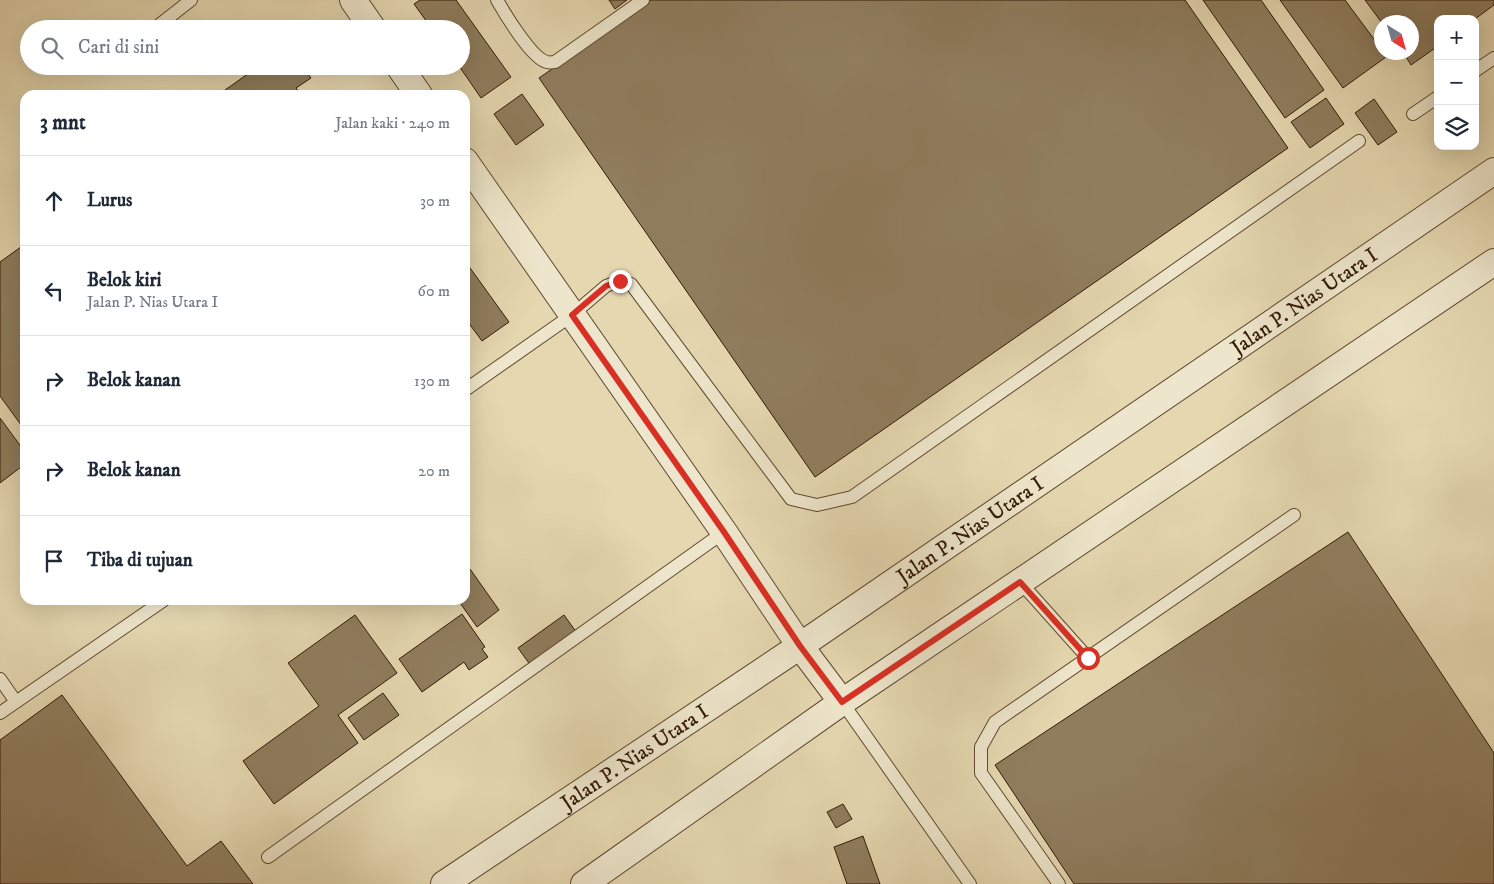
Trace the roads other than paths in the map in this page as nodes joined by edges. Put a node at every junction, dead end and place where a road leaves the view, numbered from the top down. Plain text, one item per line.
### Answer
1 (191, 0) edge
2 (353, 0) edge
3 (496, 0) edge
4 (643, 0) edge
5 (165, 20) edge
6 (367, 20) edge
7 (1494, 58) edge
8 (1479, 68) edge
9 (405, 75) edge
10 (416, 90) edge
11 (1434, 100) edge
12 (1413, 114) dead end
13 (1360, 141) dead end
14 (470, 168) edge
15 (1494, 171) edge
16 (1494, 262) edge
17 (572, 315) junction
18 (470, 386) edge
19 (1294, 515) dead end
20 (724, 532) junction
21 (1020, 582) junction
22 (157, 605) edge
23 (800, 646) junction
24 (1088, 658) junction
25 (0, 679) edge
26 (16, 702) junction
27 (842, 702) junction
28 (0, 713) edge
29 (268, 857) dead end
30 (444, 884) edge
31 (584, 884) edge
32 (970, 884) edge
33 (1059, 884) edge

1 - 5 lane
2 - 6 street
3 - 4 lane
7 - 8 lane
9 - 10 street
11 - 12 lane
13 - 17 lane
14 - 17 street
15 - 23 street, Jalan P. Nias Utara I
16 - 21 street
17 - 18 lane
17 - 20 street
19 - 24 lane
20 - 23 street
20 - 29 lane
21 - 24 lane
21 - 27 street
22 - 26 lane
23 - 27 street
23 - 30 street, Jalan P. Nias Utara I
24 - 33 lane
25 - 26 lane
26 - 28 lane
27 - 31 street
27 - 32 lane

